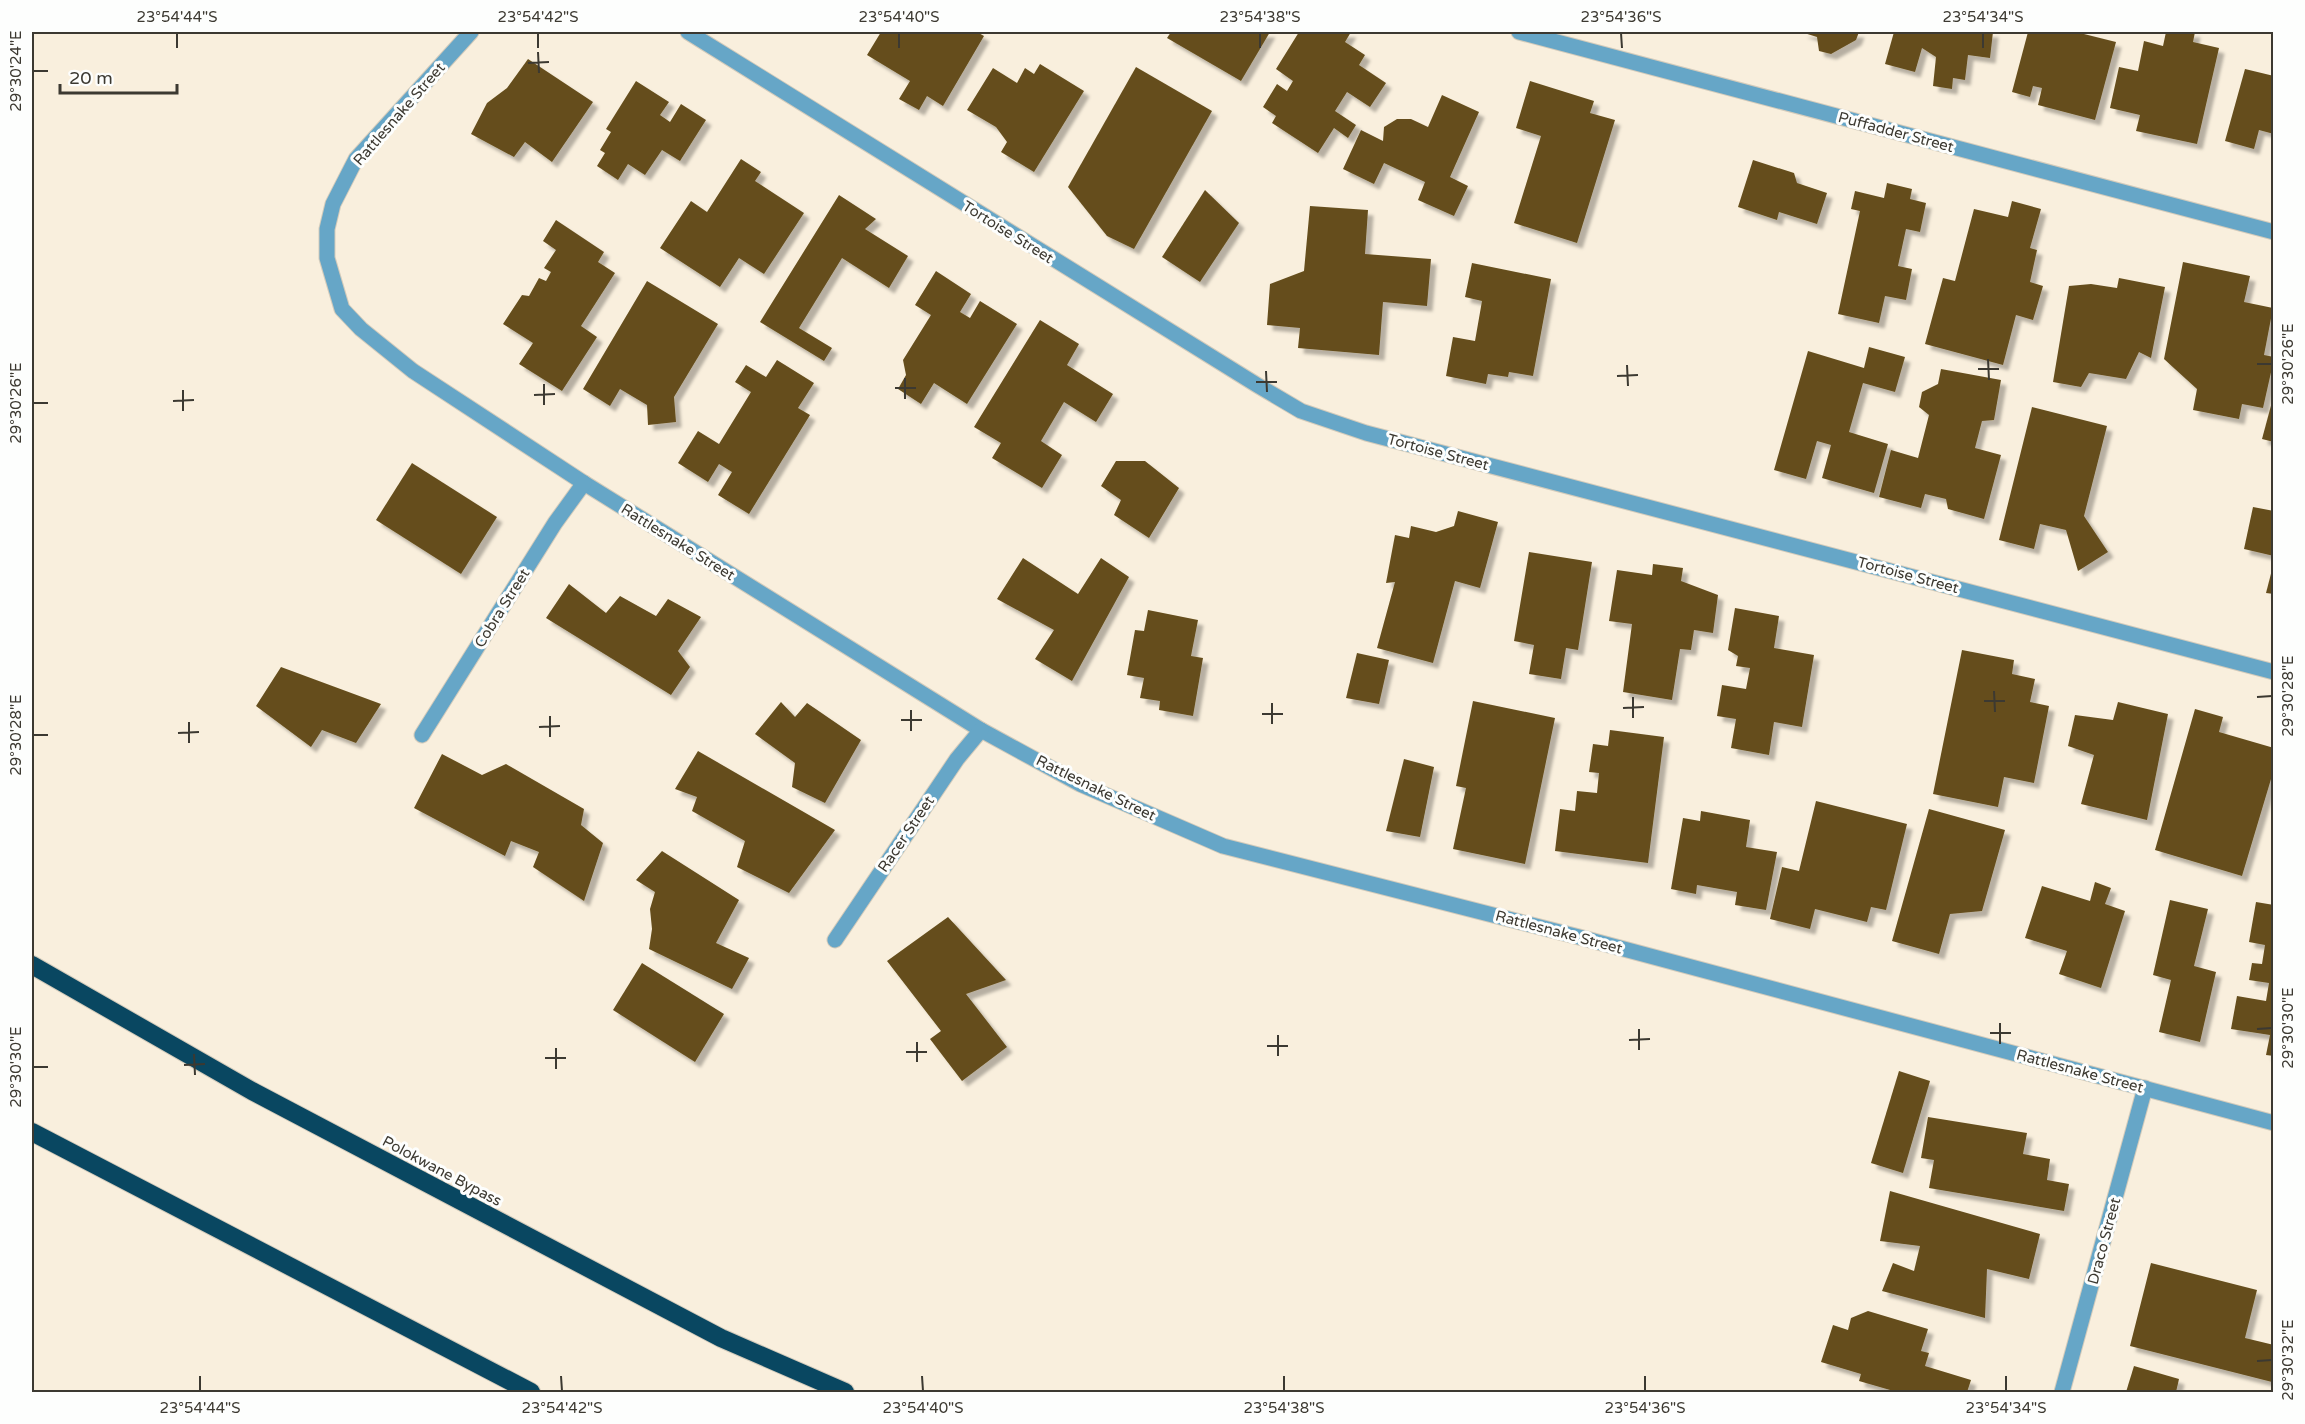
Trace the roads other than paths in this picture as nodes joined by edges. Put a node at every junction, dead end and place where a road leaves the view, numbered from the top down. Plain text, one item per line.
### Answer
1 (471, 32) edge
2 (688, 32) edge
3 (1519, 32) edge
4 (2274, 231) edge
5 (584, 483) junction
6 (2274, 672) edge
7 (981, 730) junction
8 (422, 735) dead end
9 (835, 940) dead end
10 (32, 965) edge
11 (2145, 1088) junction
12 (2274, 1123) edge
13 (32, 1132) edge
14 (531, 1392) edge
15 (845, 1392) edge
16 (2062, 1392) edge

1 - 5 street, Rattlesnake Street
2 - 6 street, Tortoise Street
3 - 4 street, Puffadder Street
5 - 7 street, Rattlesnake Street
5 - 8 street, Cobra Street
7 - 9 street, Racer Street
7 - 11 street, Rattlesnake Street
10 - 15 highway, Polokwane Bypass
11 - 12 street, Rattlesnake Street
11 - 16 street, Draco Street
13 - 14 highway

